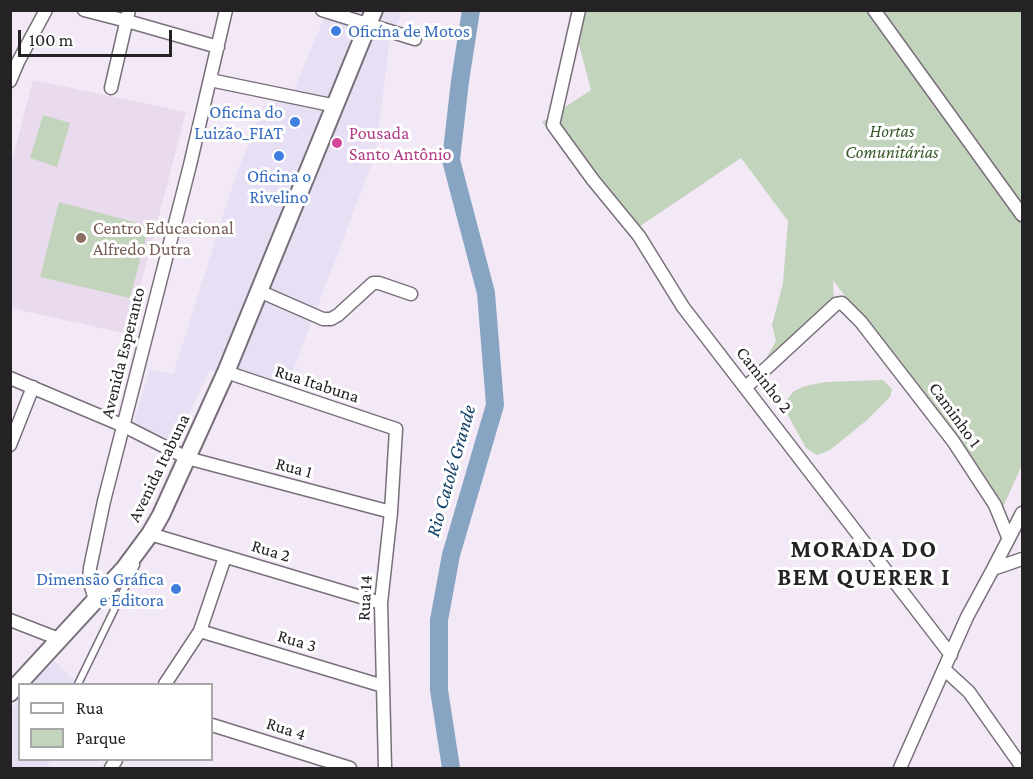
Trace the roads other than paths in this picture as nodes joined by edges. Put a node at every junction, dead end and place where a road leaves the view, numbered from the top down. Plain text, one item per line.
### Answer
1 (46, 10) edge
2 (84, 10) edge
3 (226, 10) edge
4 (322, 10) edge
5 (579, 10) edge
6 (874, 10) edge
7 (128, 16) edge
8 (371, 17) edge
9 (415, 39) dead end
10 (218, 47) junction
11 (14, 59) edge
12 (210, 80) junction
13 (10, 81) edge
14 (111, 88) dead end
15 (336, 106) junction
16 (1023, 215) edge
17 (259, 291) junction
18 (411, 294) dead end
19 (226, 372) junction
20 (10, 378) edge
21 (33, 387) junction
22 (746, 387) junction
23 (124, 426) junction
24 (396, 429) joint
25 (10, 445) edge
26 (187, 458) junction
27 (391, 512) junction
28 (1023, 513) edge
29 (150, 534) junction
30 (1008, 537) junction
31 (225, 556) junction
32 (1023, 559) edge
33 (993, 569) junction
34 (95, 600) junction
35 (381, 603) junction
36 (10, 620) edge
37 (200, 631) junction
38 (59, 639) junction
39 (951, 656) junction
40 (945, 670) junction
41 (19, 683) edge
42 (78, 683) edge
43 (166, 683) edge
44 (383, 686) junction
45 (213, 725) edge
46 (1023, 767) edge
47 (350, 768) edge
48 (385, 768) edge
49 (900, 768) edge

1 - 11 street
2 - 7 street
3 - 10 street, Avenida Esperanto
4 - 8 street
5 - 22 street, Caminho 2
6 - 16 street
7 - 10 street
7 - 14 street
8 - 9 street
8 - 15 main road, Avenida Itabuna
10 - 12 street, Avenida Esperanto
11 - 13 street
12 - 15 street
12 - 23 street, Avenida Esperanto
15 - 17 main road, Avenida Itabuna
17 - 18 street
17 - 19 main road, Avenida Itabuna
19 - 24 street, Rua Itabuna
19 - 26 main road, Avenida Itabuna
20 - 21 street, Rua 1
21 - 23 street, Rua 1
21 - 25 street
22 - 30 street, Caminho 1
22 - 39 street, Caminho 2
23 - 26 street, Rua 1
23 - 34 street, Avenida Esperanto
24 - 27 street, Rua 14
26 - 27 street, Rua 1
26 - 29 main road, Avenida Itabuna
27 - 35 street, Rua 14
28 - 30 street
29 - 31 street, Rua 2
29 - 34 main road, Avenida Itabuna
29 - 42 lane
30 - 33 street
31 - 35 street, Rua 2
31 - 37 street
32 - 33 street
33 - 39 street
34 - 38 main road, Avenida Itabuna
35 - 44 street, Rua 14
36 - 38 street
37 - 43 street
37 - 44 street, Rua 3
38 - 41 main road, Avenida Itabuna
39 - 40 street
40 - 46 street
40 - 49 street
44 - 48 street, Rua 14
45 - 47 street, Rua 4

